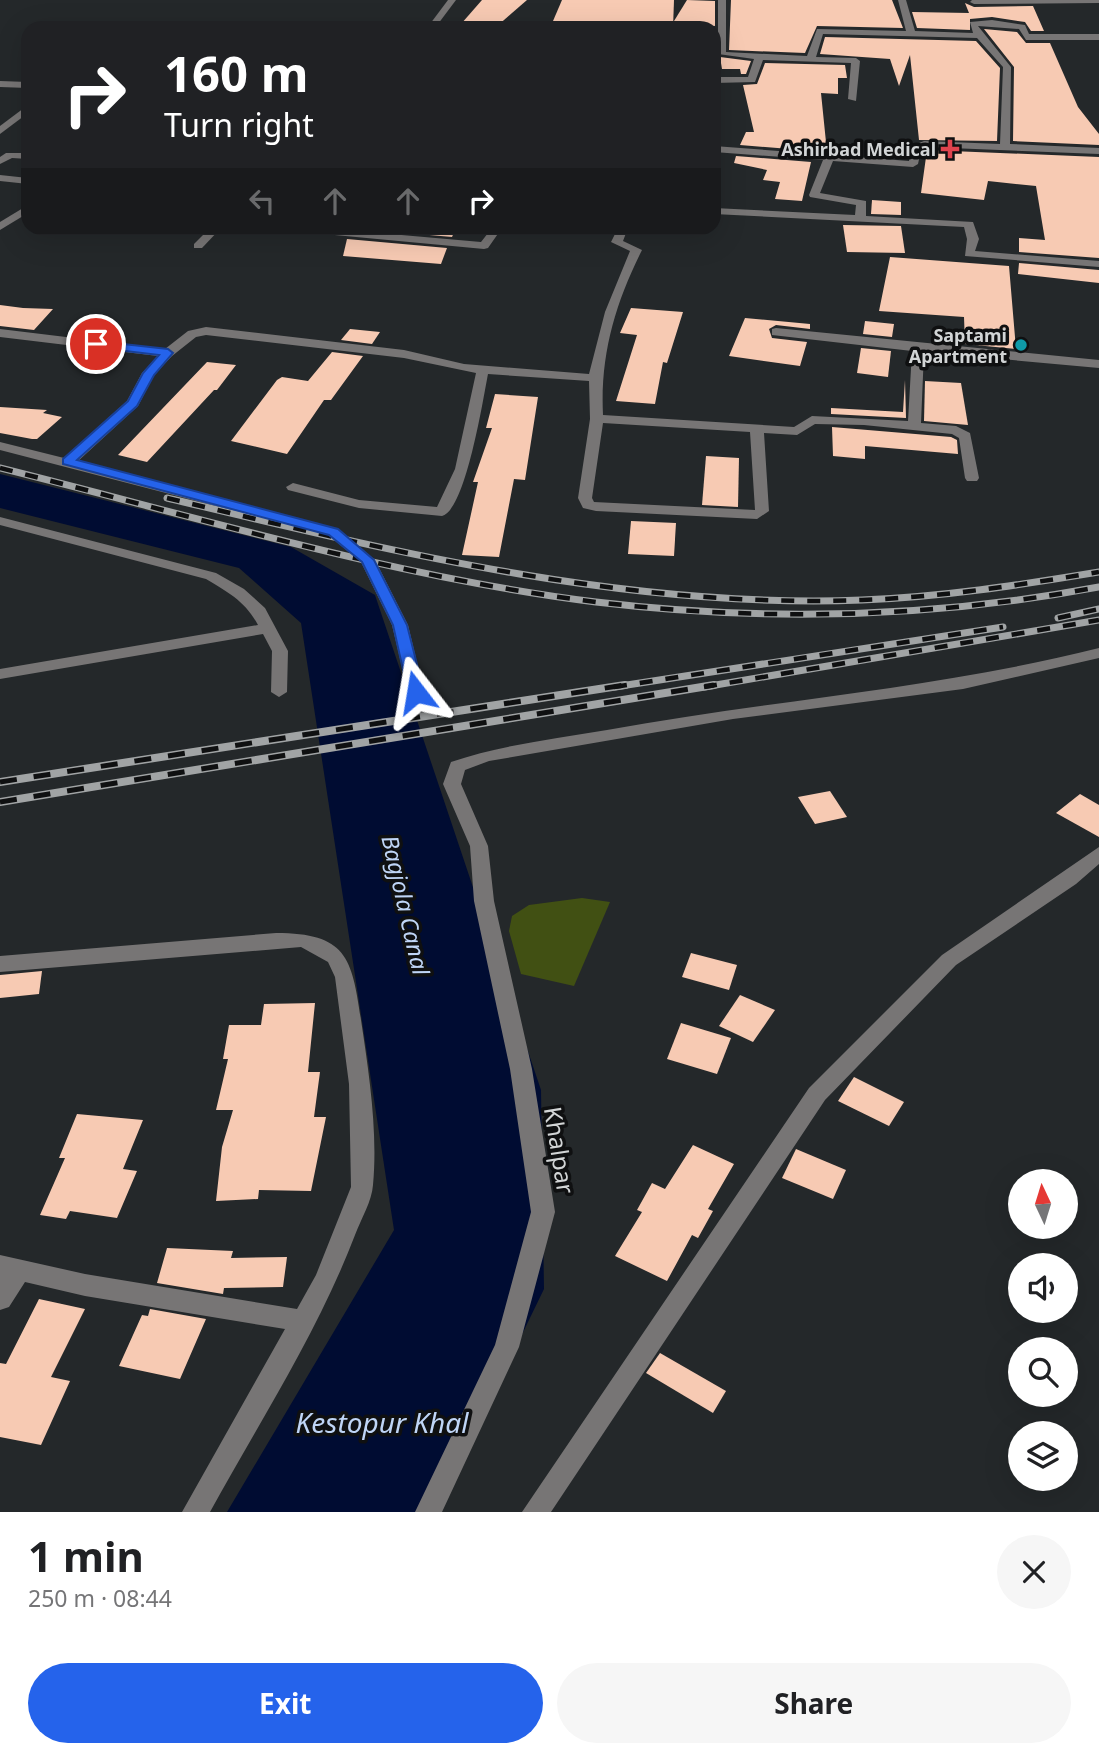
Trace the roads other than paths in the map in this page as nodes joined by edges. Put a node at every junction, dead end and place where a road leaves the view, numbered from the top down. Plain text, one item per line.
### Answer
1 (453, 0) edge
2 (722, 0) edge
3 (902, 0) edge
4 (1099, 1) edge
5 (974, 2) edge
6 (1006, 2) junction
7 (436, 21) edge
8 (1014, 25) junction
9 (721, 27) edge
10 (911, 34) junction
11 (979, 36) junction
12 (1099, 37) edge
13 (721, 51) edge
14 (759, 57) junction
15 (811, 58) junction
16 (721, 80) edge
17 (0, 83) edge
18 (21, 84) edge
19 (853, 99) dead end
20 (21, 114) edge
21 (0, 131) edge
22 (1005, 147) junction
23 (721, 150) edge
24 (1099, 150) edge
25 (21, 156) edge
26 (829, 159) junction
27 (0, 161) edge
28 (0, 178) edge
29 (21, 180) edge
30 (721, 211) edge
31 (21, 213) edge
32 (860, 220) junction
33 (1, 226) edge
34 (209, 235) edge
35 (367, 235) edge
36 (492, 235) edge
37 (620, 235) edge
38 (198, 246) dead end
39 (1099, 264) edge
40 (776, 332) dead end
41 (0, 333) edge
42 (918, 348) junction
43 (168, 353) junction
44 (1099, 364) edge
45 (483, 368) junction
46 (595, 378) junction
47 (597, 419) junction
48 (914, 425) junction
49 (757, 430) junction
50 (0, 446) edge
51 (68, 462) junction
52 (972, 478) dead end
53 (293, 487) dead end
54 (0, 521) edge
55 (268, 628) junction
56 (1099, 653) edge
57 (0, 674) edge
58 (279, 692) dead end
59 (416, 692) dead end
60 (1099, 854) edge
61 (0, 964) edge
62 (10, 1269) edge
63 (0, 1299) edge
64 (303, 1321) junction
65 (195, 1512) edge
66 (428, 1512) edge
67 (535, 1512) edge

1 - 7 street
2 - 9 street
3 - 10 street
4 - 6 street
5 - 6 street
6 - 8 street
8 - 11 street
8 - 12 street
10 - 11 street
10 - 15 street
11 - 22 street
13 - 14 street
14 - 15 street
14 - 16 street
15 - 19 street
17 - 18 street
20 - 21 street
22 - 24 street
22 - 26 street
23 - 26 street
25 - 27 street
26 - 32 street
28 - 29 street
30 - 32 street
31 - 33 street
32 - 39 street
34 - 38 street
35 - 36 street
37 - 46 street
40 - 42 street
41 - 43 street
42 - 44 street
42 - 48 street
43 - 45 street
43 - 51 street
45 - 46 street
45 - 53 street
46 - 47 street
47 - 49 street
47 - 49 street
48 - 49 street
48 - 52 street
50 - 51 street
51 - 59 street
54 - 55 street
55 - 57 street
55 - 58 street
56 - 66 street, Khalpar
60 - 67 street
61 - 64 street
62 - 63 street
62 - 64 street
64 - 65 street

